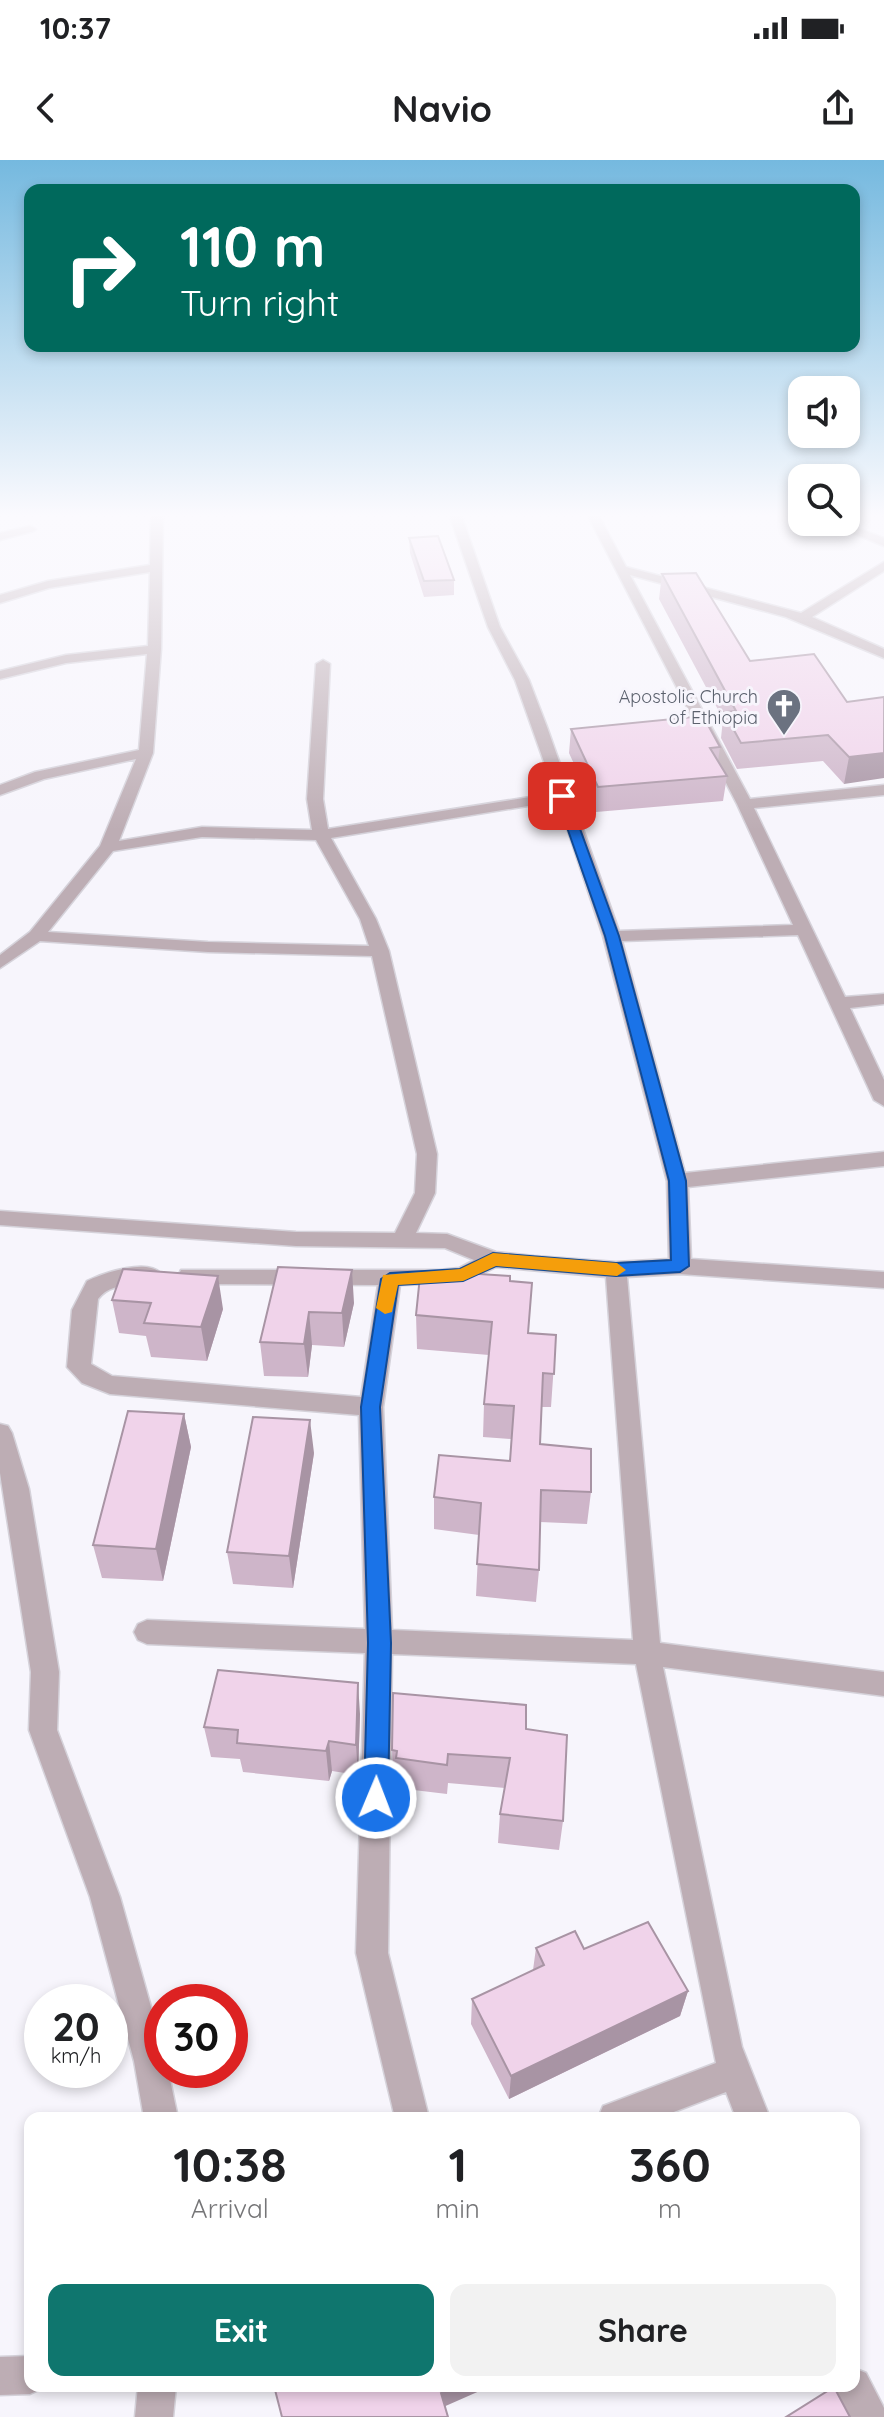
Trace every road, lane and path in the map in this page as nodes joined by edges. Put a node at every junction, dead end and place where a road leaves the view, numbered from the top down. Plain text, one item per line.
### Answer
1 (154, 619) edge
2 (491, 619) edge
3 (648, 619) edge
4 (801, 619) edge
5 (154, 649) junction
6 (884, 654) edge
7 (323, 664) dead end
8 (0, 675) edge
9 (146, 753) junction
10 (0, 790) edge
11 (883, 791) edge
12 (562, 796) junction
13 (745, 804) junction
14 (321, 835) junction
15 (108, 847) junction
16 (805, 930) junction
17 (36, 936) junction
18 (612, 936) junction
19 (380, 951) junction
20 (0, 963) edge
21 (884, 999) edge
22 (840, 1003) junction
23 (884, 1100) edge
24 (884, 1159) edge
25 (677, 1181) junction
26 (0, 1218) edge
27 (403, 1238) junction
28 (493, 1259) junction
29 (680, 1266) junction
30 (616, 1270) junction
31 (390, 1279) junction
32 (884, 1280) edge
33 (371, 1407) junction
34 (0, 1433) edge
35 (147, 1632) dead end
36 (379, 1643) junction
37 (647, 1653) junction
38 (884, 1684) edge
39 (735, 2072) junction
40 (160, 2112) edge
41 (411, 2112) edge
42 (631, 2112) edge
43 (751, 2112) edge
44 (24, 2375) edge
45 (0, 2376) edge
46 (156, 2392) edge
47 (856, 2392) edge
48 (154, 2417) edge
49 (869, 2417) edge

1 - 5 street
2 - 12 street
3 - 13 street
4 - 6 street
5 - 8 street
5 - 9 street
7 - 14 street
9 - 10 street
9 - 15 street
11 - 13 street
12 - 14 street
12 - 18 street
13 - 16 street
14 - 15 street
14 - 19 street
15 - 17 street
16 - 18 street
16 - 22 street
17 - 19 street
17 - 20 street
18 - 25 street
19 - 27 street
21 - 22 street
22 - 23 street
24 - 25 street
25 - 29 street
26 - 27 street
27 - 28 street
28 - 30 street
28 - 31 street
29 - 30 street
29 - 32 street
30 - 37 street
31 - 33 street
31 - 33 street
33 - 36 street
34 - 40 street
35 - 36 street
36 - 37 street
36 - 41 street
37 - 38 street
37 - 39 street
39 - 42 street
39 - 43 street
44 - 45 street
46 - 48 street
47 - 49 street

